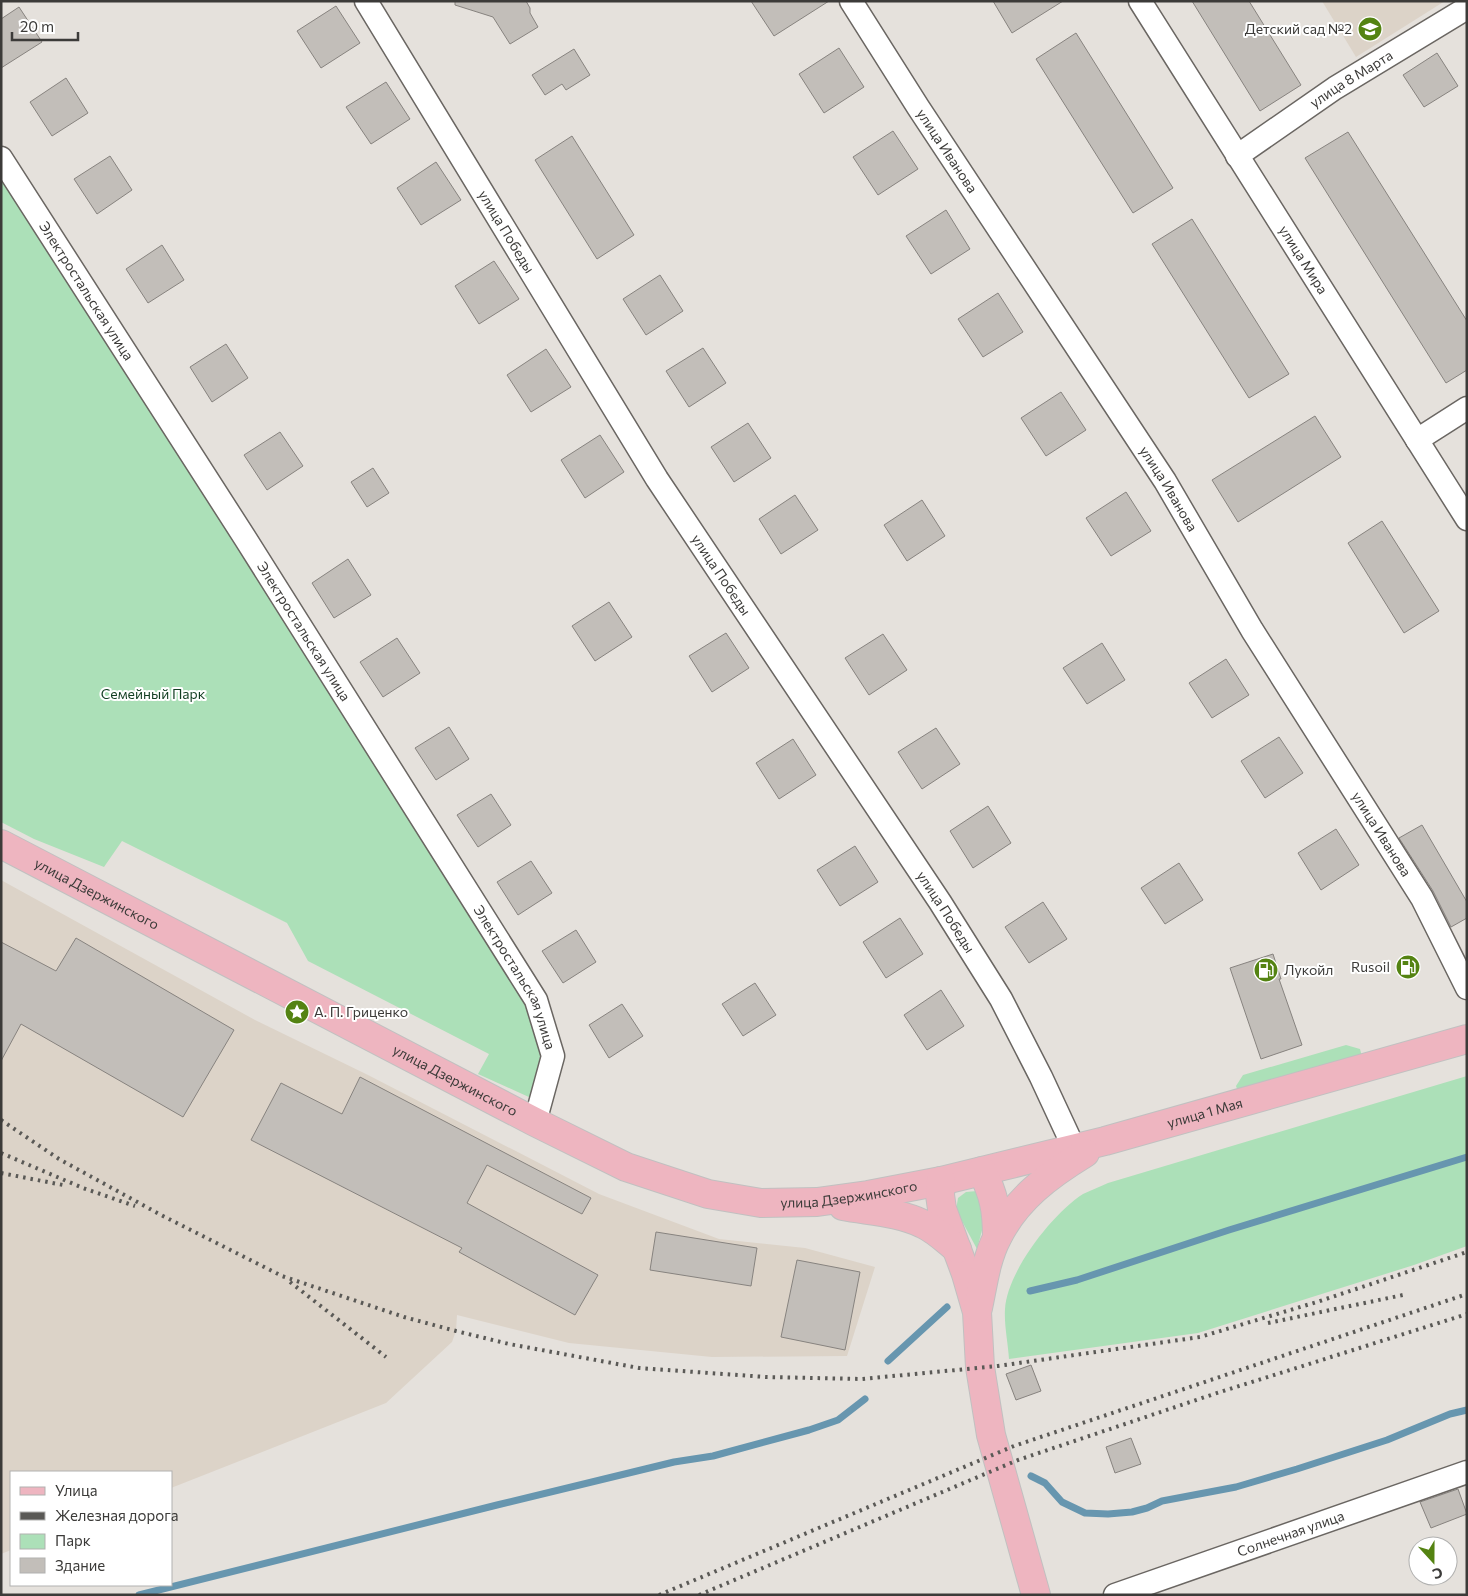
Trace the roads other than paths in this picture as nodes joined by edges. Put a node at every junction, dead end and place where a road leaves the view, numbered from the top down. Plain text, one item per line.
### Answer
1 (366, 1) edge
2 (851, 1) edge
3 (1140, 1) edge
4 (1467, 8) edge
5 (1237, 156) junction
6 (1, 158) edge
7 (1467, 408) edge
8 (1417, 440) junction
9 (1467, 519) edge
10 (1, 844) edge
11 (1467, 988) edge
12 (1467, 1039) edge
13 (535, 1122) junction
14 (1105, 1141) junction
15 (1074, 1148) junction
16 (982, 1171) junction
17 (941, 1181) junction
18 (817, 1202) junction
19 (997, 1237) junction
20 (957, 1249) junction
21 (977, 1312) junction
22 (1467, 1472) edge
23 (1036, 1595) edge
24 (1114, 1595) edge

1 - 15 street, улица Победы
2 - 11 street, улица Иванова
3 - 5 street, улица Мира
4 - 5 street, улица 8 Марта
5 - 8 street, улица Мира
6 - 13 street, Электростальская улица
7 - 8 street
8 - 9 street, улица Мира
10 - 13 main road, улица Дзержинского
12 - 14 main road, улица 1 Мая
13 - 18 main road, улица Дзержинского
14 - 15 main road, улица 1 Мая
14 - 19 main road
15 - 16 main road, улица 1 Мая
16 - 17 main road, улица 1 Мая
16 - 19 main road
17 - 18 main road, улица Дзержинского
17 - 20 main road
18 - 20 main road
19 - 21 main road
20 - 21 main road
21 - 23 main road
22 - 24 street, Солнечная улица

